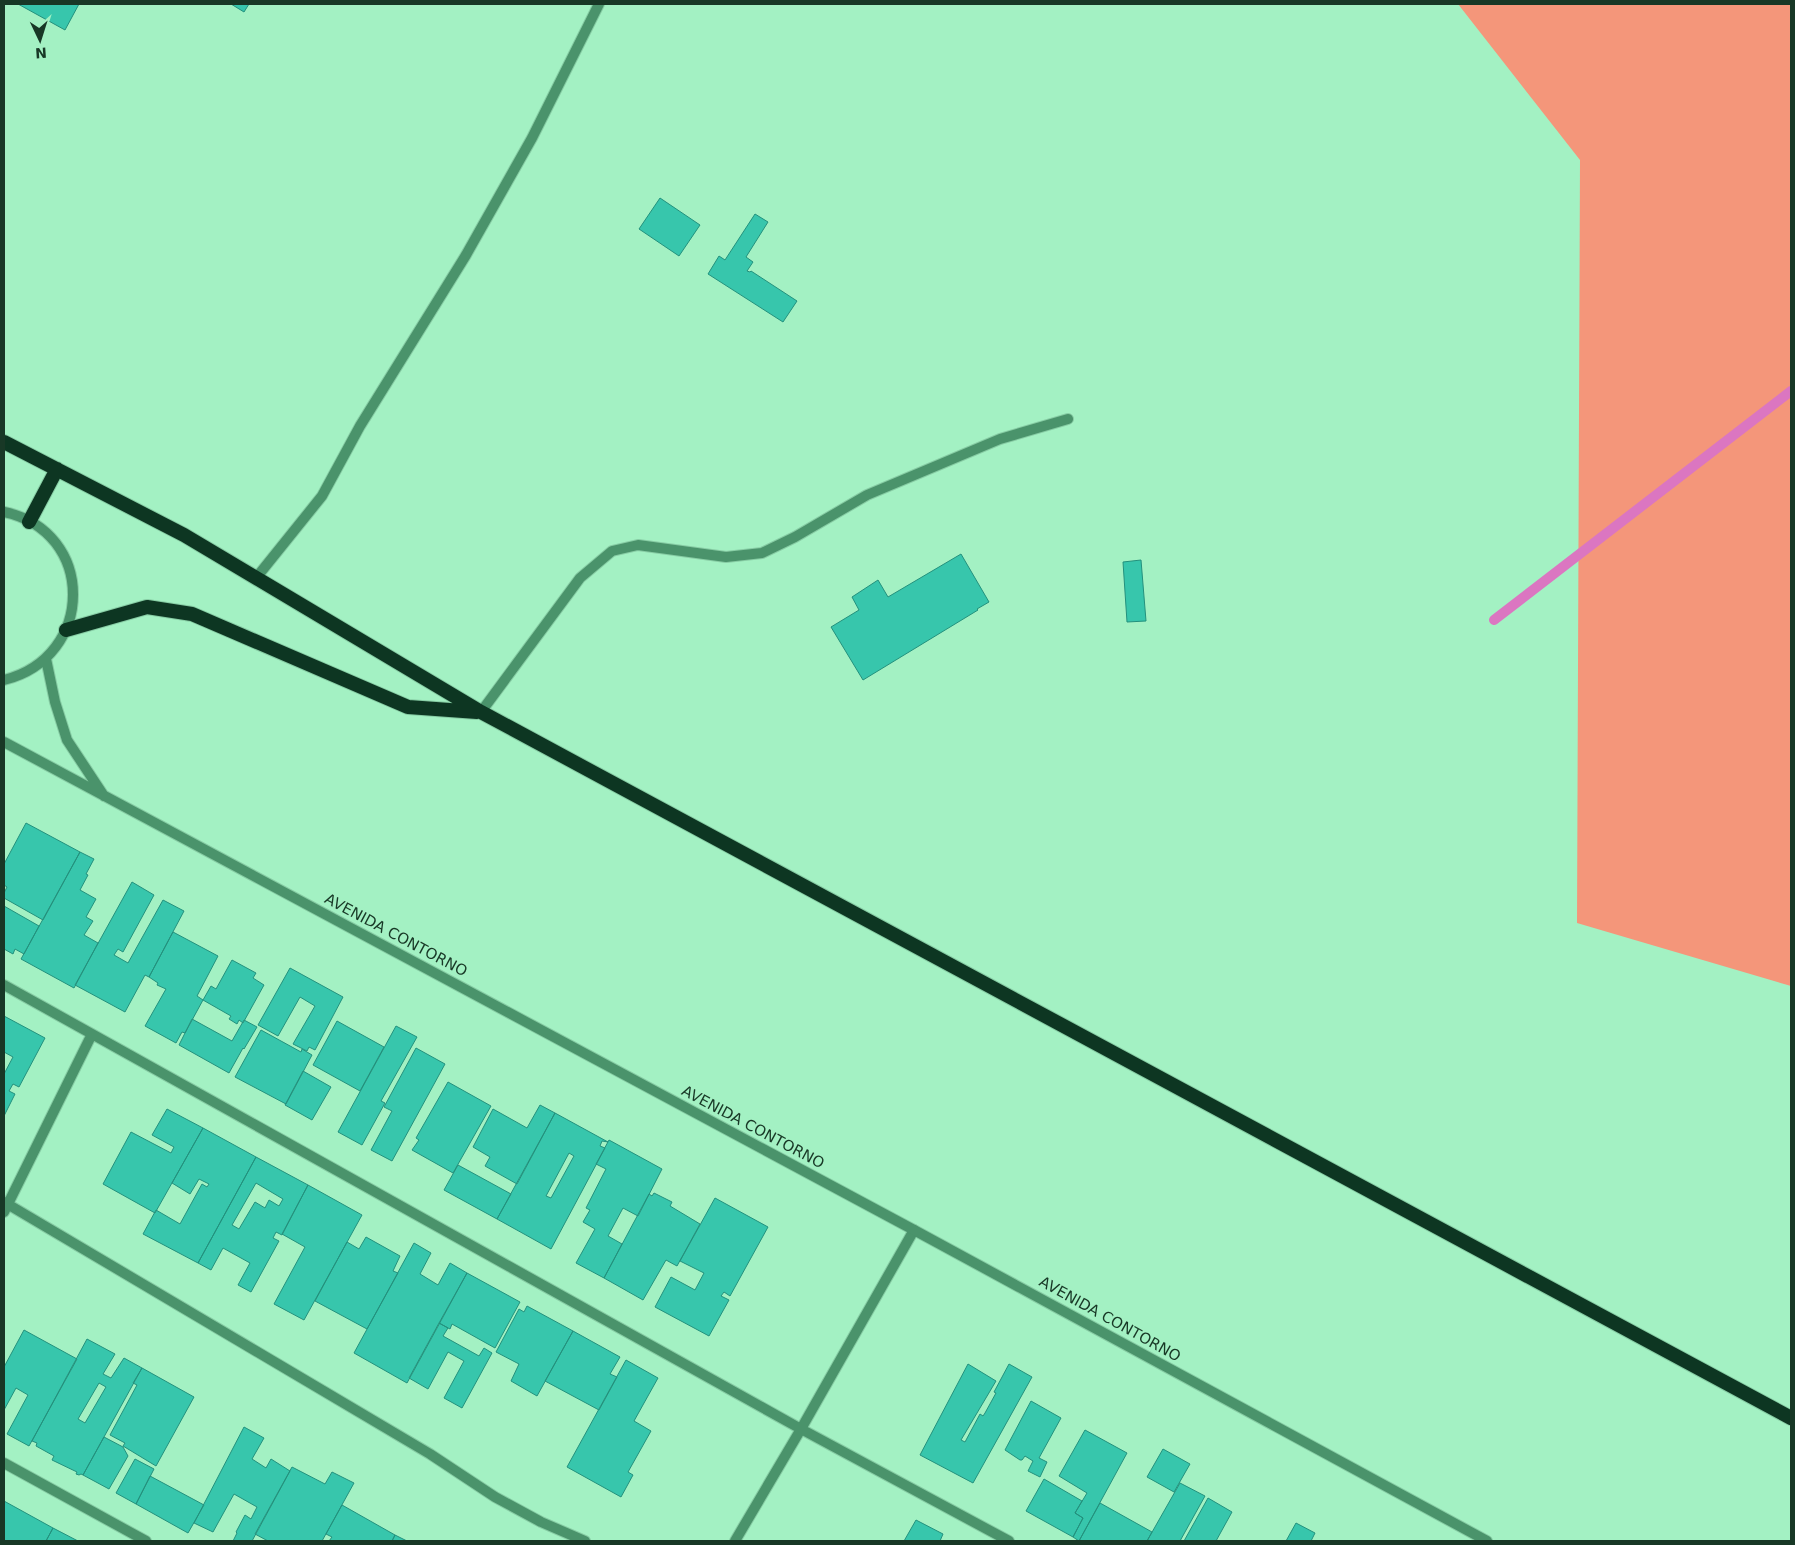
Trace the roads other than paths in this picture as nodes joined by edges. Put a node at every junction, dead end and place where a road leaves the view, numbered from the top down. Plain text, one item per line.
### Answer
1 (599, 4) edge
2 (1068, 419) dead end
3 (4, 442) edge
4 (56, 470) junction
5 (4, 512) edge
6 (29, 522) junction
7 (256, 578) junction
8 (66, 630) junction
9 (46, 659) junction
10 (4, 680) edge
11 (481, 712) junction
12 (5, 745) edge
13 (105, 796) junction
14 (4, 985) edge
15 (92, 1034) junction
16 (5, 1206) edge
17 (914, 1230) junction
18 (1791, 1418) edge
19 (801, 1429) junction
20 (4, 1463) edge
21 (739, 1539) edge
22 (146, 1541) edge
23 (585, 1541) edge
24 (1009, 1541) edge
25 (1487, 1541) edge

1 - 7 street
2 - 11 street
3 - 4 highway
4 - 6 highway
4 - 7 highway
5 - 6 street
6 - 8 street
7 - 11 highway
8 - 9 street
8 - 11 highway
9 - 10 street
9 - 13 street
11 - 18 highway
12 - 13 street, AVENIDA CONTORNO
13 - 17 street, AVENIDA CONTORNO
14 - 15 street
15 - 16 street
15 - 19 street
16 - 23 street
17 - 19 street
17 - 25 street, AVENIDA CONTORNO
19 - 21 street
19 - 24 street
20 - 22 street

